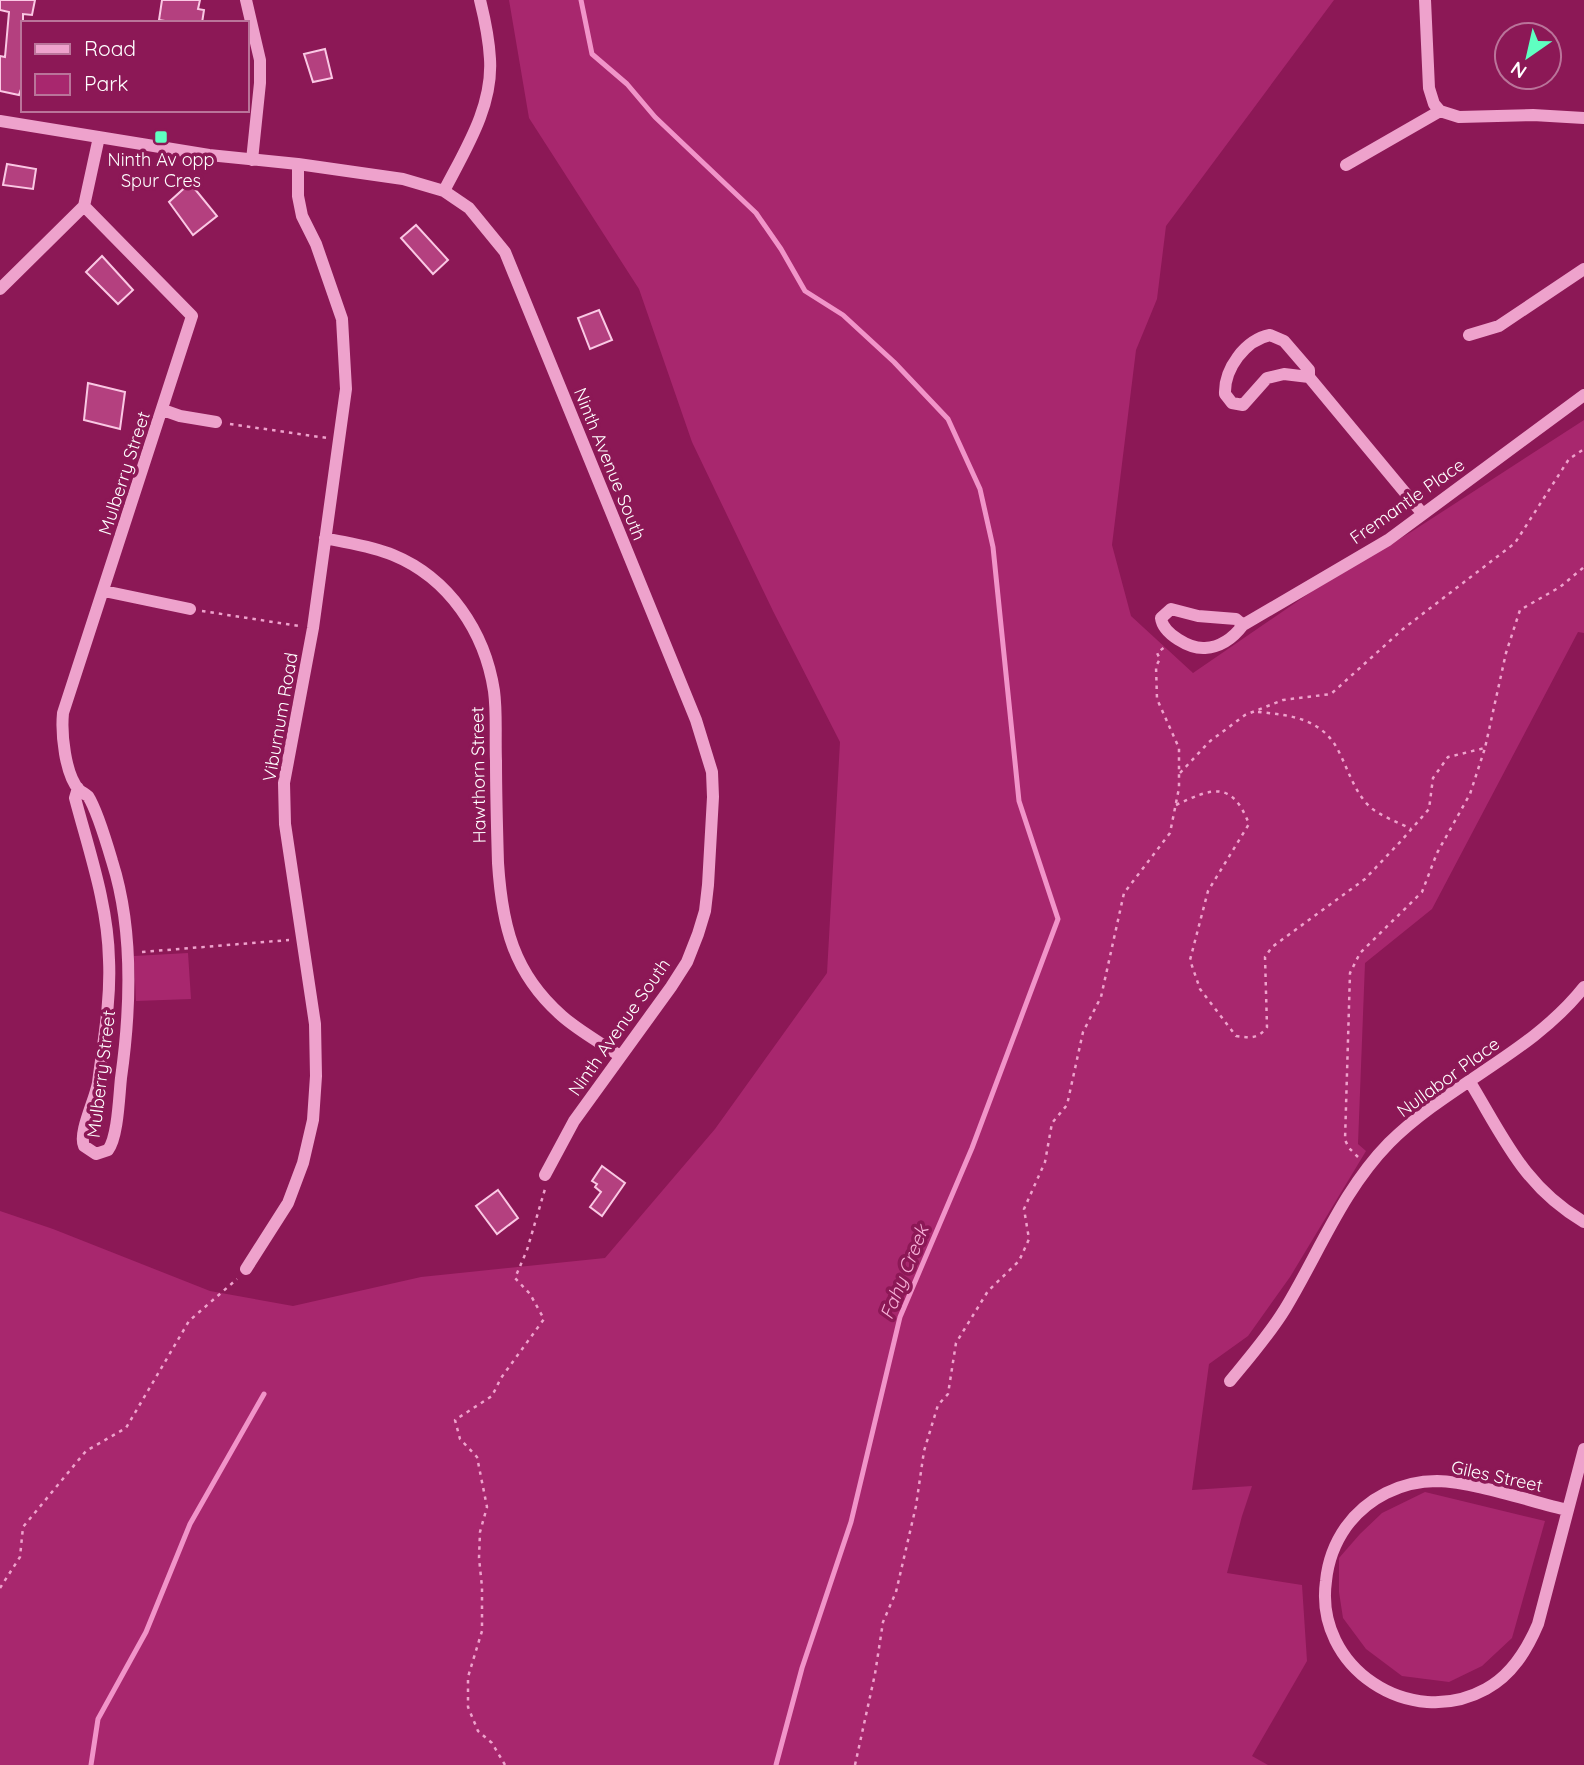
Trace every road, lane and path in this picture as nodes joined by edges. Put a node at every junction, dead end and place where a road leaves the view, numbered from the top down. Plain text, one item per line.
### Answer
1 (246, 0) edge
2 (480, 0) edge
3 (1425, 0) edge
4 (1440, 111) junction
5 (1584, 118) edge
6 (0, 121) edge
7 (99, 137) junction
8 (252, 159) junction
9 (298, 164) junction
10 (1346, 165) dead end
11 (444, 191) junction
12 (85, 205) junction
13 (1584, 269) edge
14 (0, 289) edge
15 (1469, 335) dead end
16 (1309, 377) junction
17 (1584, 395) edge
18 (163, 410) junction
19 (216, 422) joint
20 (337, 439) junction
21 (1584, 449) edge
22 (1422, 513) junction
23 (325, 538) junction
24 (1584, 567) edge
25 (104, 591) junction
26 (190, 609) joint
27 (1243, 625) junction
28 (313, 628) junction
29 (1177, 638) junction
30 (1254, 711) junction
31 (1485, 748) junction
32 (1179, 774) junction
33 (78, 788) junction
34 (1176, 805) junction
35 (1411, 830) junction
36 (303, 939) junction
37 (129, 953) junction
38 (1584, 987) edge
39 (620, 1056) junction
40 (1470, 1082) junction
41 (1369, 1167) junction
42 (545, 1175) joint
43 (1584, 1222) edge
44 (246, 1269) joint
45 (1230, 1381) dead end
46 (1584, 1449) edge
47 (1567, 1510) junction
48 (0, 1588) edge
49 (505, 1765) edge
50 (855, 1765) edge

1 - 8 street
2 - 11 street
3 - 4 street
4 - 5 street
4 - 10 street
6 - 7 street, Ninth Avenue South
7 - 8 street, Ninth Avenue South
7 - 12 street
8 - 9 street, Ninth Avenue South
9 - 11 street, Ninth Avenue South
9 - 20 street, Viburnum Road
11 - 39 street, Ninth Avenue South
12 - 14 street
12 - 18 street, Mulberry Street
13 - 15 street
16 - 16 street
16 - 22 street
17 - 22 street, Fremantle Place
18 - 19 street
18 - 25 street, Mulberry Street
19 - 20 path
20 - 23 street, Viburnum Road
21 - 30 path
22 - 27 street, Fremantle Place
23 - 28 street, Viburnum Road
23 - 39 street, Hawthorn Street
24 - 31 path
25 - 26 street
25 - 33 street, Mulberry Street
26 - 28 path
27 - 29 street, Fremantle Place
27 - 29 street
28 - 36 street, Viburnum Road
29 - 32 path
30 - 32 path
30 - 35 path
31 - 35 path
31 - 41 path
32 - 34 path
33 - 37 street, Mulberry Street
33 - 37 street, Mulberry Street
34 - 35 path
34 - 50 path
36 - 37 path
36 - 44 street, Viburnum Road
38 - 40 street, Nullabor Place
39 - 42 street, Ninth Avenue South
40 - 41 street, Nullabor Place
40 - 43 street
41 - 45 street, Nullabor Place
42 - 49 path
44 - 48 path
46 - 47 street, Giles Street
47 - 47 street, Giles Street

